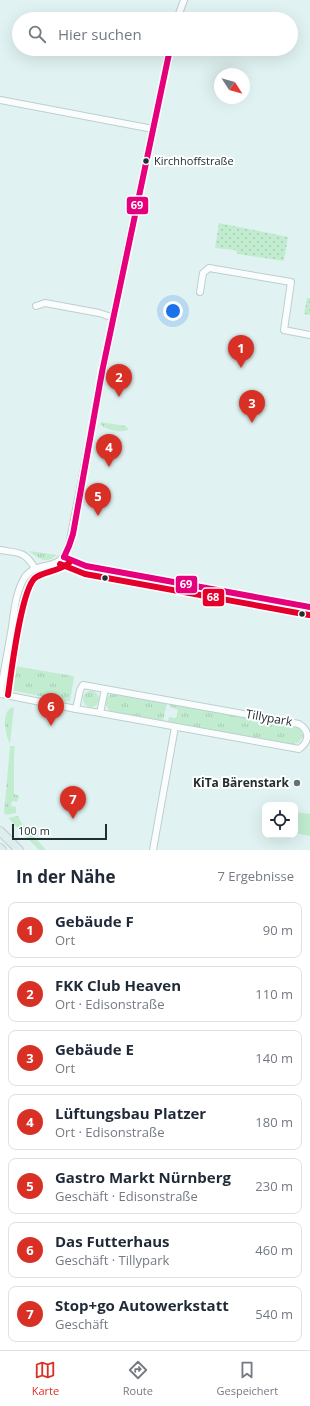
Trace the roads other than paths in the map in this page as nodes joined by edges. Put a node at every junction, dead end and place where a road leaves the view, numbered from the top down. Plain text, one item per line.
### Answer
1 (184, 0) edge
2 (180, 12) edge
3 (169, 56) edge
4 (0, 100) edge
5 (153, 129) junction
6 (200, 292) dead end
7 (36, 306) dead end
8 (114, 318) junction
9 (310, 335) edge
10 (0, 550) edge
11 (86, 566) dead end
12 (35, 570) junction
13 (310, 607) edge
14 (105, 689) junction
15 (0, 694) edge
16 (76, 709) junction
17 (100, 714) junction
18 (175, 727) junction
19 (0, 831) edge
20 (0, 848) edge
21 (2, 850) edge
22 (19, 850) edge
23 (153, 850) edge

1 - 2 street
3 - 5 street
4 - 5 street
5 - 8 street
6 - 9 street
7 - 8 street
8 - 12 street
10 - 12 street
11 - 13 street
12 - 15 street
14 - 16 street, Tillypark
14 - 17 street
14 - 18 street, Tillypark
15 - 16 street, Tillypark
16 - 17 street, Tillypark
17 - 18 street, Tillypark
18 - 23 street
19 - 22 main road
20 - 21 main road

